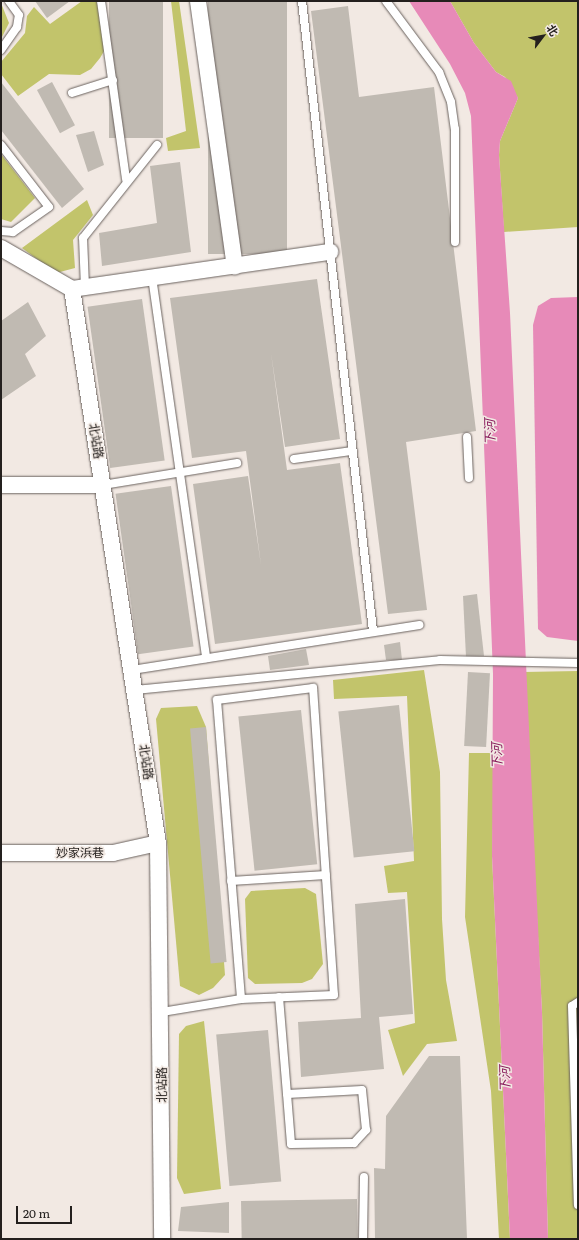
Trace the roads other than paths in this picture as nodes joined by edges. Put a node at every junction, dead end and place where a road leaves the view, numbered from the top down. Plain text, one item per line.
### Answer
1 (9, 1) edge
2 (101, 1) edge
3 (198, 1) edge
4 (302, 1) edge
5 (386, 1) edge
6 (1, 50) edge
7 (113, 80) junction
8 (72, 93) dead end
9 (1, 145) edge
10 (157, 145) dead end
11 (126, 179) junction
12 (1, 231) edge
13 (455, 242) dead end
14 (1, 248) edge
15 (330, 252) junction
16 (235, 266) junction
17 (152, 277) junction
18 (79, 288) junction
19 (467, 437) dead end
20 (352, 451) junction
21 (294, 459) dead end
22 (237, 463) dead end
23 (180, 471) junction
24 (469, 478) dead end
25 (1, 485) edge
26 (103, 485) junction
27 (420, 625) dead end
28 (373, 631) junction
29 (206, 658) junction
30 (578, 662) edge
31 (132, 670) junction
32 (135, 690) junction
33 (158, 843) junction
34 (1, 853) edge
35 (326, 875) junction
36 (231, 881) junction
37 (279, 998) junction
38 (241, 999) junction
39 (578, 1002) edge
40 (162, 1012) junction
41 (287, 1094) junction
42 (364, 1177) dead end
43 (578, 1205) edge
44 (162, 1239) edge
45 (364, 1239) edge

1 - 6 lane
2 - 7 lane
3 - 16 street
4 - 15 lane
5 - 13 lane
7 - 8 lane
7 - 11 lane
9 - 12 lane
10 - 11 lane
11 - 18 lane
14 - 18 street
15 - 16 street
15 - 20 lane
16 - 17 street
17 - 18 street
17 - 23 lane
18 - 26 street, 北站路
19 - 24 lane
20 - 21 lane
20 - 28 lane
22 - 23 lane
23 - 26 lane
23 - 29 lane
25 - 26 street
26 - 31 street, 北站路
27 - 28 lane
28 - 29 lane
29 - 31 lane
30 - 32 lane
31 - 32 street, 北站路
32 - 33 street, 北站路
33 - 34 street, 妙家浜巷
33 - 40 street, 北站路
35 - 36 lane
35 - 36 lane
35 - 37 lane
36 - 38 lane
37 - 38 lane
37 - 41 lane
38 - 40 lane
39 - 43 lane
40 - 44 street, 北站路
41 - 41 lane
42 - 45 lane

